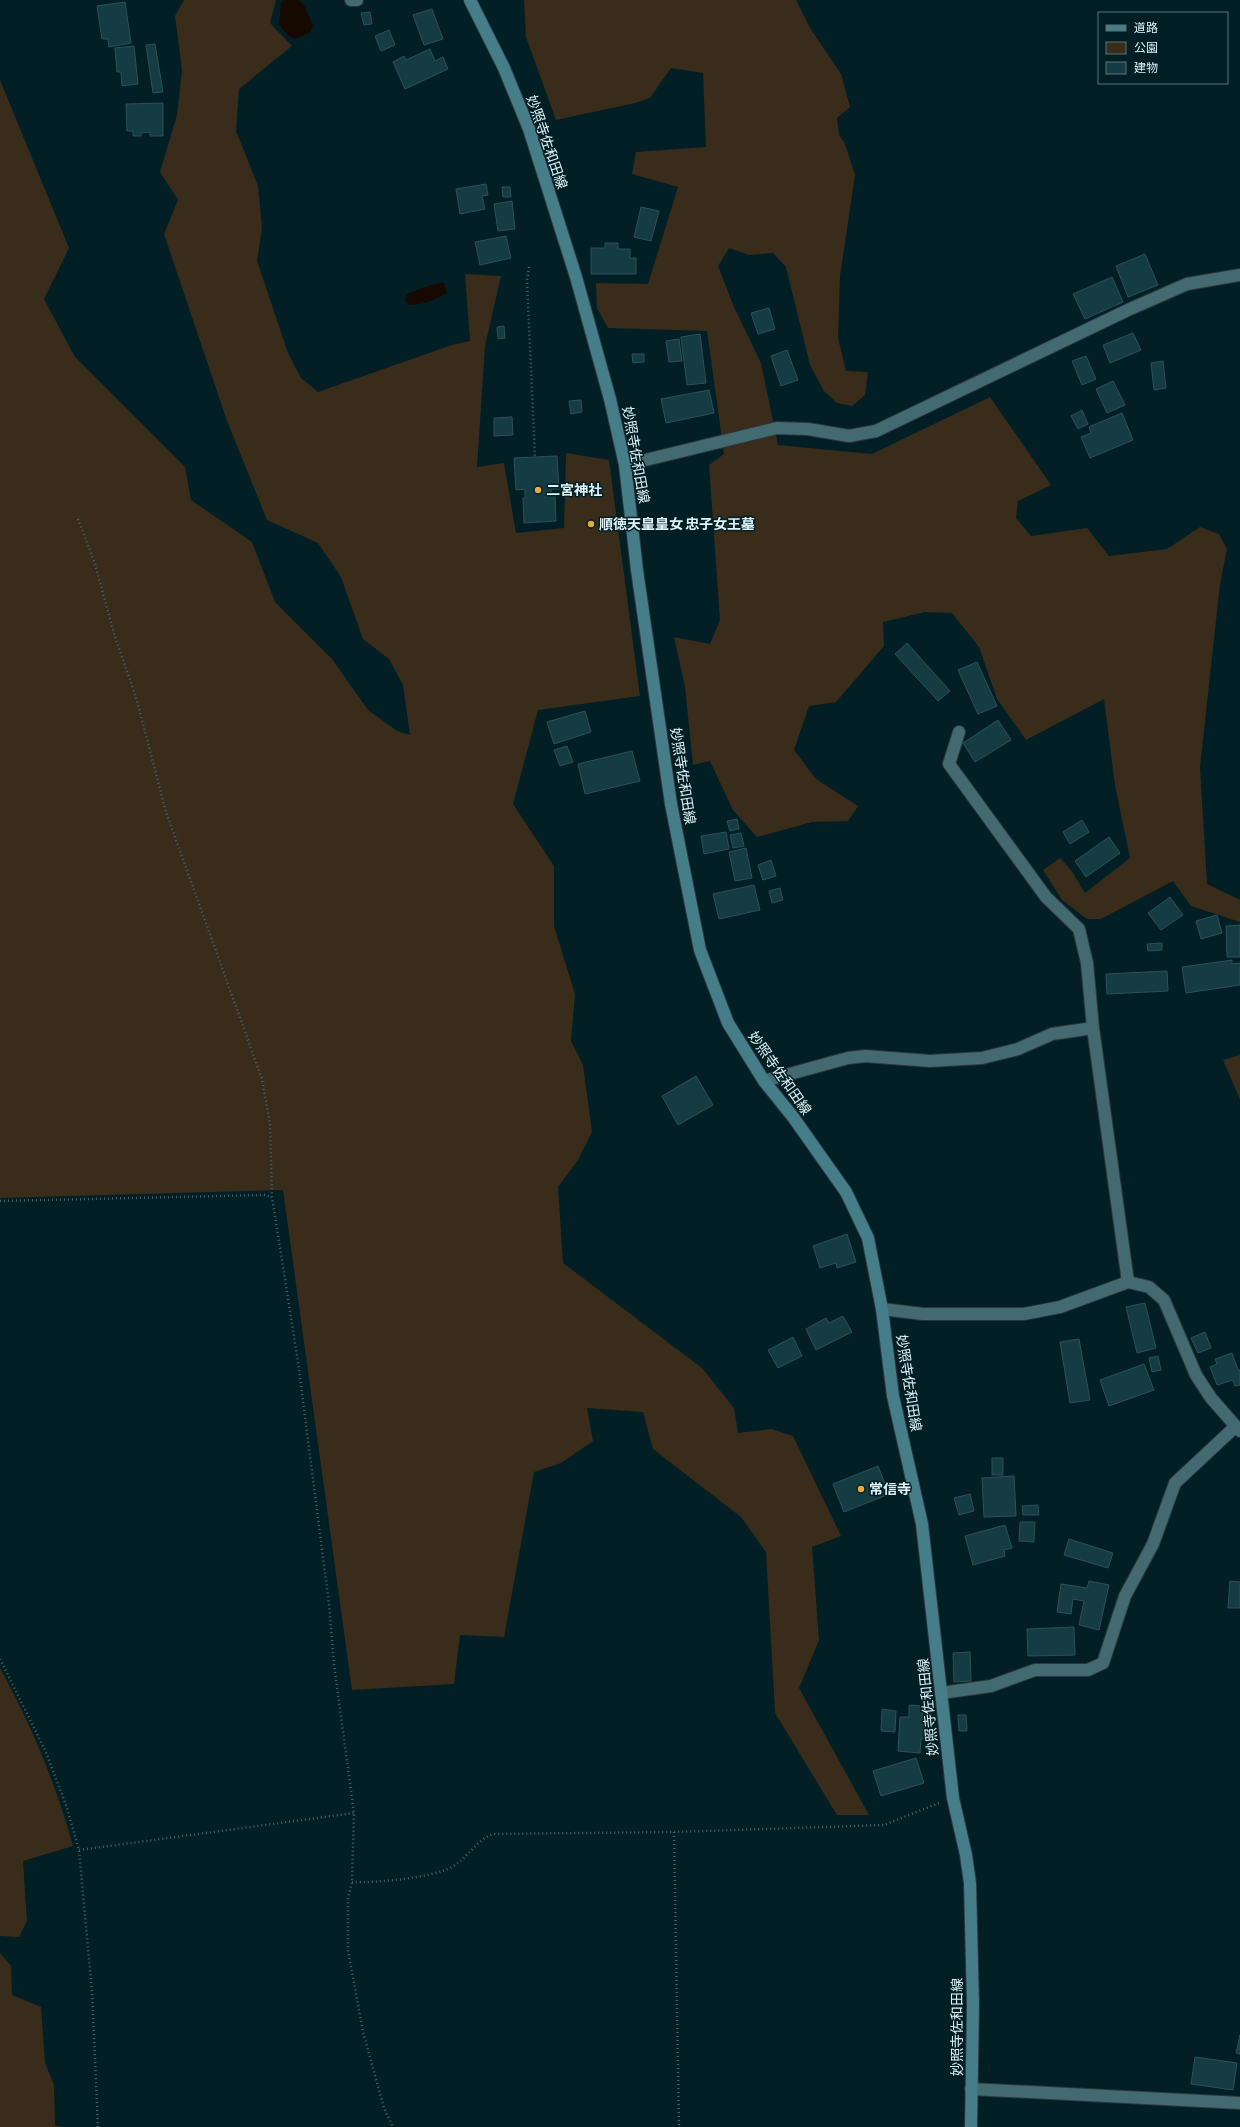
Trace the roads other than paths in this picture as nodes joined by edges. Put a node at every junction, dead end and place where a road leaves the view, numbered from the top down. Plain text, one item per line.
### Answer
1 (351, 0) edge
2 (357, 0) edge
3 (470, 0) edge
4 (1240, 275) edge
5 (625, 465) junction
6 (959, 732) dead end
7 (1093, 1028) junction
8 (764, 1081) junction
9 (1128, 1282) junction
10 (882, 1309) junction
11 (1238, 1429) edge
12 (941, 1693) junction
13 (971, 2089) junction
14 (1240, 2103) edge
15 (971, 2127) edge

1 - 2 street
3 - 5 main road, 妙照寺佐和田線
4 - 5 street
5 - 8 main road, 妙照寺佐和田線
6 - 7 street
7 - 8 street
7 - 9 street
8 - 10 main road, 妙照寺佐和田線
9 - 10 street
9 - 11 street
10 - 12 main road, 妙照寺佐和田線
11 - 12 street
12 - 13 main road, 妙照寺佐和田線
13 - 14 street
13 - 15 main road, 妙照寺佐和田線

